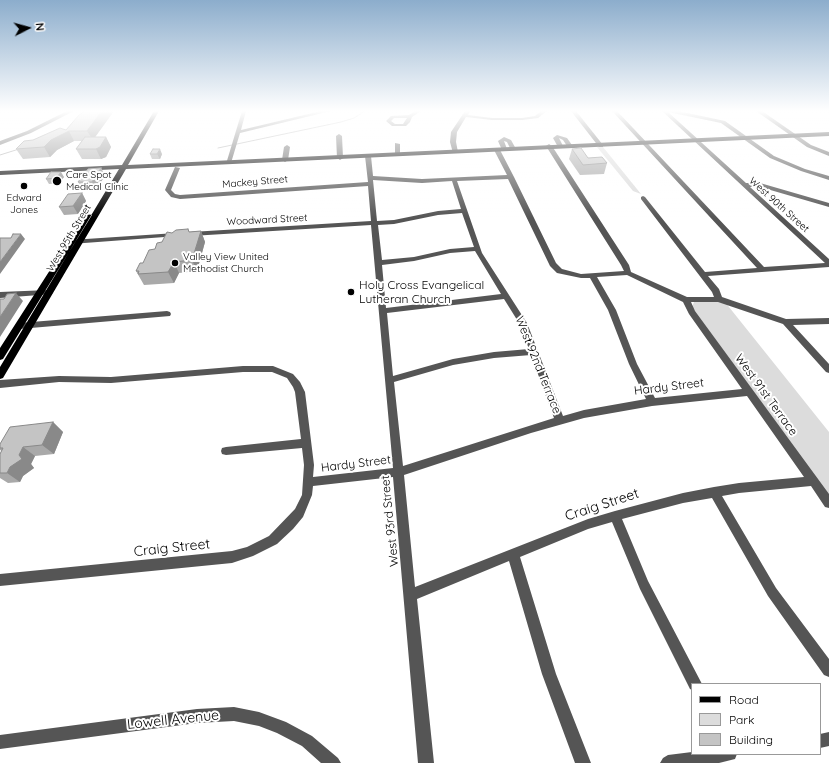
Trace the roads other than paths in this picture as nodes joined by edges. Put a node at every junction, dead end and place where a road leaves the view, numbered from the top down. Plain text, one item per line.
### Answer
1 (131, 147) edge
2 (134, 147) edge
3 (233, 147) edge
4 (287, 147) dead end
5 (339, 147) edge
6 (397, 147) edge
7 (454, 147) edge
8 (501, 147) edge
9 (557, 147) edge
10 (573, 147) edge
11 (647, 147) edge
12 (700, 147) edge
13 (756, 147) edge
14 (811, 147) edge
15 (550, 148) junction
16 (514, 149) joint
17 (501, 150) junction
18 (455, 152) junction
19 (398, 154) junction
20 (829, 154) edge
21 (368, 156) junction
22 (340, 158) junction
23 (284, 160) junction
24 (228, 163) junction
25 (191, 165) junction
26 (178, 168) junction
27 (119, 169) junction
28 (0, 175) edge
29 (511, 177) junction
30 (829, 178) edge
31 (454, 180) junction
32 (370, 181) junction
33 (743, 185) junction
34 (643, 198) dead end
35 (829, 205) edge
36 (464, 211) junction
37 (374, 223) junction
38 (80, 241) junction
39 (71, 242) junction
40 (477, 249) junction
41 (378, 264) junction
42 (829, 264) edge
43 (762, 269) junction
44 (628, 273) junction
45 (702, 274) junction
46 (592, 275) junction
47 (44, 292) junction
48 (0, 295) edge
49 (507, 296) junction
50 (719, 299) junction
51 (686, 300) junction
52 (383, 311) junction
53 (167, 314) dead end
54 (829, 321) edge
55 (786, 322) junction
56 (19, 326) junction
57 (29, 326) junction
58 (534, 352) junction
59 (0, 356) edge
60 (829, 370) edge
61 (0, 375) edge
62 (390, 380) junction
63 (0, 384) edge
64 (750, 392) junction
65 (652, 402) junction
66 (560, 420) junction
67 (306, 443) junction
68 (226, 451) dead end
69 (398, 472) junction
70 (813, 481) junction
71 (308, 482) junction
72 (714, 492) junction
73 (829, 503) edge
74 (615, 516) junction
75 (513, 554) junction
76 (0, 580) edge
77 (410, 595) junction
78 (829, 670) edge
79 (694, 683) edge
80 (0, 742) edge
81 (723, 755) edge
82 (333, 763) edge
83 (426, 763) edge
84 (583, 763) edge
85 (668, 763) edge

1 - 27 main road, West 95th Street
2 - 27 main road, West 95th Street
3 - 24 street
4 - 23 street
5 - 22 street
6 - 19 street
7 - 18 street
8 - 17 street
9 - 15 main road
10 - 15 main road
11 - 43 street
12 - 33 street, West 90th Street
13 - 30 street
14 - 20 street
15 - 16 main road
15 - 44 street
16 - 17 main road
17 - 18 main road
17 - 29 street
18 - 19 main road
19 - 21 main road
21 - 22 main road
21 - 32 street, West 93rd Street
22 - 23 main road
23 - 24 main road
24 - 25 main road
25 - 26 main road
25 - 27 main road
26 - 27 main road
26 - 32 street, Mackey Street
27 - 28 main road
27 - 38 main road, West 95th Street
27 - 39 main road, West 95th Street
29 - 31 street, Mackey Street
29 - 46 street
31 - 32 street, Mackey Street
31 - 36 street, West 92nd Terrace
32 - 37 street, West 93rd Street
33 - 35 street
33 - 42 street, West 90th Street
34 - 45 street
36 - 37 street, Woodward Street
36 - 40 street, West 92nd Terrace
37 - 38 street, Woodward Street
37 - 41 street, West 93rd Street
38 - 39 street, Woodward Street
38 - 47 main road, West 95th Street
39 - 47 main road, West 95th Street
40 - 41 street
40 - 49 street, West 92nd Terrace
41 - 52 street, West 93rd Street
42 - 43 street
43 - 45 street
44 - 46 street
44 - 51 street
45 - 50 street
46 - 65 street
47 - 48 street
47 - 56 main road, West 95th Street
47 - 57 main road, West 95th Street
49 - 52 street
49 - 58 street, West 92nd Terrace
50 - 51 street
50 - 55 street
51 - 64 street, West 91st Terrace
52 - 62 street, West 93rd Street
53 - 57 street
54 - 55 street
55 - 60 street
56 - 57 street
56 - 59 main road, West 95th Street
57 - 61 main road, West 95th Street
58 - 62 street
58 - 66 street, West 92nd Terrace
62 - 69 street, West 93rd Street
63 - 67 street, Hardy Street
64 - 65 street, Hardy Street
64 - 70 street, West 91st Terrace
65 - 66 street, Hardy Street
66 - 69 street, Hardy Street
67 - 68 street
67 - 71 street, Hardy Street
69 - 71 street, Hardy Street
69 - 77 street, West 93rd Street
70 - 72 street, Craig Street
70 - 73 street, West 91st Terrace
71 - 76 street, Craig Street
72 - 74 street, Craig Street
72 - 78 street
74 - 75 street, Craig Street
74 - 79 street
75 - 77 street, Craig Street
75 - 84 street
77 - 83 street, West 93rd Street
80 - 82 street, Lowell Avenue
81 - 85 street

